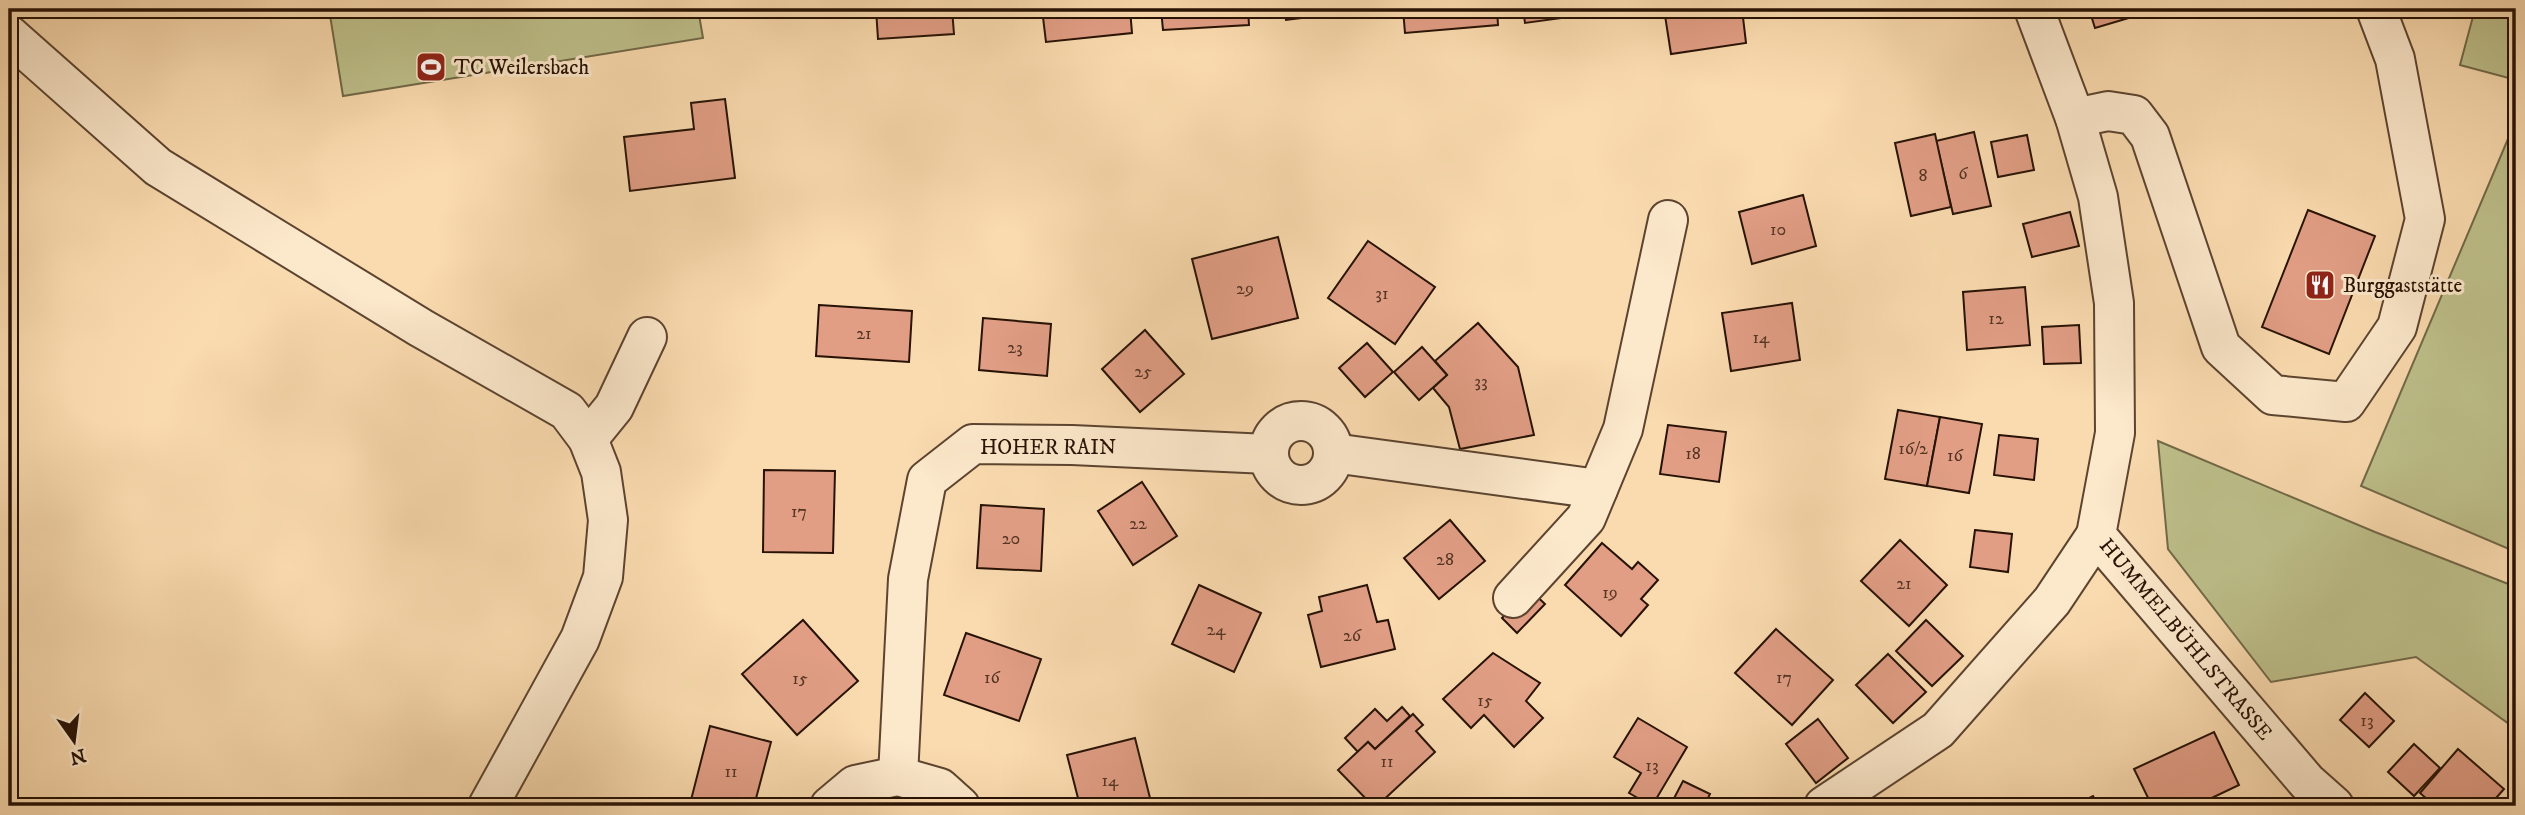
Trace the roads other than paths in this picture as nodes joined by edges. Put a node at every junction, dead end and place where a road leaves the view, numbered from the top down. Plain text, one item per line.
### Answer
1 (2034, 9) edge
2 (2376, 9) edge
3 (9, 35) edge
4 (2075, 118) junction
5 (1668, 220) dead end
6 (648, 337) dead end
7 (588, 439) junction
8 (1598, 489) junction
9 (2096, 535) junction
10 (1513, 598) dead end
11 (898, 776) junction
12 (488, 806) edge
13 (830, 806) edge
14 (960, 806) edge
15 (1824, 806) edge
16 (2334, 806) edge

1 - 4 street, HUMMELBÜHLSTRASSE
2 - 4 street
3 - 7 street
4 - 9 street, HUMMELBÜHLSTRASSE
5 - 8 street
6 - 7 street
7 - 12 street
8 - 10 street
8 - 11 street, HOHER RAIN
9 - 15 street
9 - 16 street, HUMMELBÜHLSTRASSE
11 - 13 street
11 - 14 street

